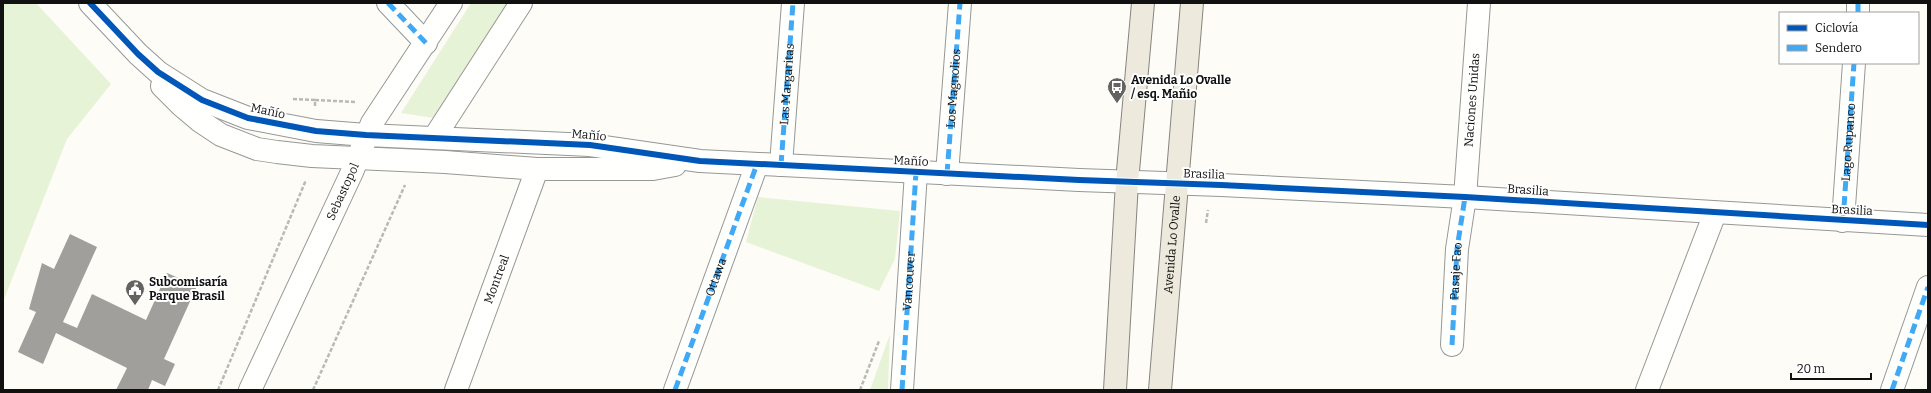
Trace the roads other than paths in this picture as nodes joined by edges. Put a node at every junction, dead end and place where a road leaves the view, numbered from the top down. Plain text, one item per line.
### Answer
1 (90, 3) edge
2 (388, 3) edge
3 (451, 3) edge
4 (521, 3) edge
5 (793, 3) edge
6 (960, 3) edge
7 (1143, 3) edge
8 (1192, 3) edge
9 (1479, 3) edge
10 (426, 43) junction
11 (138, 54) junction
12 (1854, 64) edge
13 (366, 135) junction
14 (434, 138) junction
15 (357, 158) junction
16 (700, 161) junction
17 (757, 164) junction
18 (781, 165) junction
19 (537, 169) junction
20 (916, 172) junction
21 (947, 174) junction
22 (1127, 182) junction
23 (1176, 184) junction
24 (1465, 198) junction
25 (1715, 213) junction
26 (1843, 221) junction
27 (1928, 225) edge
28 (1928, 287) edge
29 (1452, 345) dead end
30 (250, 390) edge
31 (456, 390) edge
32 (675, 390) edge
33 (902, 390) edge
34 (1115, 390) edge
35 (1160, 390) edge
36 (1647, 390) edge
37 (1892, 390) edge

1 - 11 street, Mañío
2 - 10 street
3 - 10 street, Sebastopol
4 - 14 street
5 - 18 street, Las Margaritas
6 - 21 street, Los Magnolios
7 - 22 main road
8 - 23 main road, Avenida Lo Ovalle
9 - 24 street, Naciones Unidas
10 - 13 street, Sebastopol
11 - 13 street, Mañío
11 - 15 street, Mañío
12 - 26 street, Lago Rupanco
13 - 14 street, Mañío
13 - 15 street, Sebastopol
14 - 16 street, Mañío
15 - 19 street, Mañío
15 - 30 street, Sebastopol
16 - 17 street, Mañío
16 - 19 street, Mañío
17 - 18 street, Mañío
17 - 32 street, Ottawa
18 - 20 street, Mañío
19 - 31 street, Montreal
20 - 21 street, Mañío
20 - 33 street, Vancouver
21 - 22 street, Mañío
22 - 23 street, Brasilia
22 - 34 main road
23 - 24 street, Brasilia
23 - 35 main road, Avenida Lo Ovalle
24 - 25 street, Brasilia
24 - 29 street, Pasaje Fao
25 - 26 street, Brasilia
25 - 36 street
26 - 27 street, Brasilia
28 - 37 street

